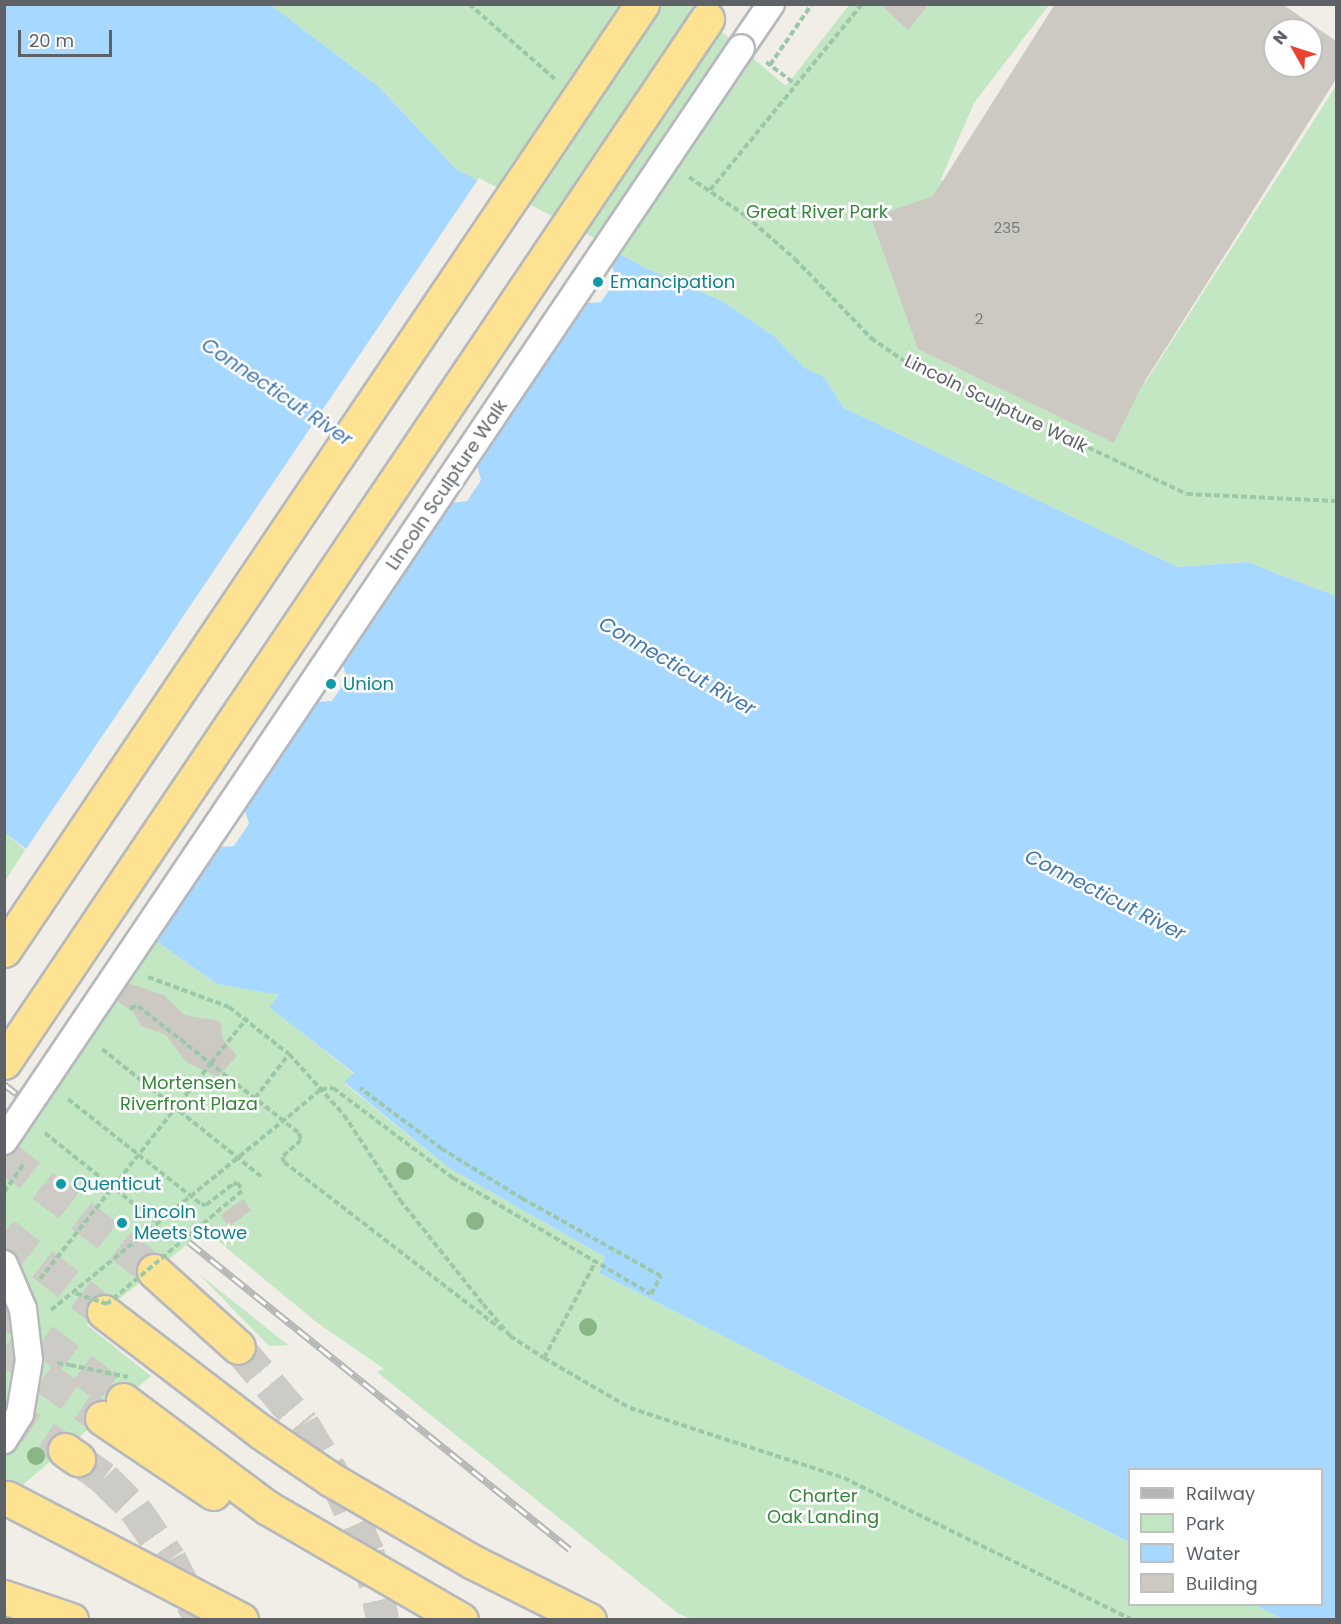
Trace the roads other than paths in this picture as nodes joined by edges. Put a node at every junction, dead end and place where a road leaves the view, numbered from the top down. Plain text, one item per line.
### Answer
1 (642, 4) edge
2 (771, 4) edge
3 (712, 12) edge
4 (4, 950) edge
5 (4, 1062) edge
6 (4, 1141) edge
7 (4, 1264) edge
8 (154, 1271) tunnel mouth
9 (104, 1312) tunnel mouth
10 (238, 1347) tunnel mouth
11 (118, 1398) tunnel mouth
12 (4, 1440) edge
13 (7, 1498) dead end
14 (4, 1597) edge
15 (71, 1620) edge
16 (241, 1620) edge
17 (461, 1620) edge
18 (589, 1620) edge

1 - 4 highway, bridge
2 - 6 street, Lincoln Sculpture Walk, bridge
3 - 5 highway, bridge
7 - 12 street, bridge
8 - 10 highway
9 - 18 highway
11 - 17 highway
13 - 16 highway
14 - 15 highway

